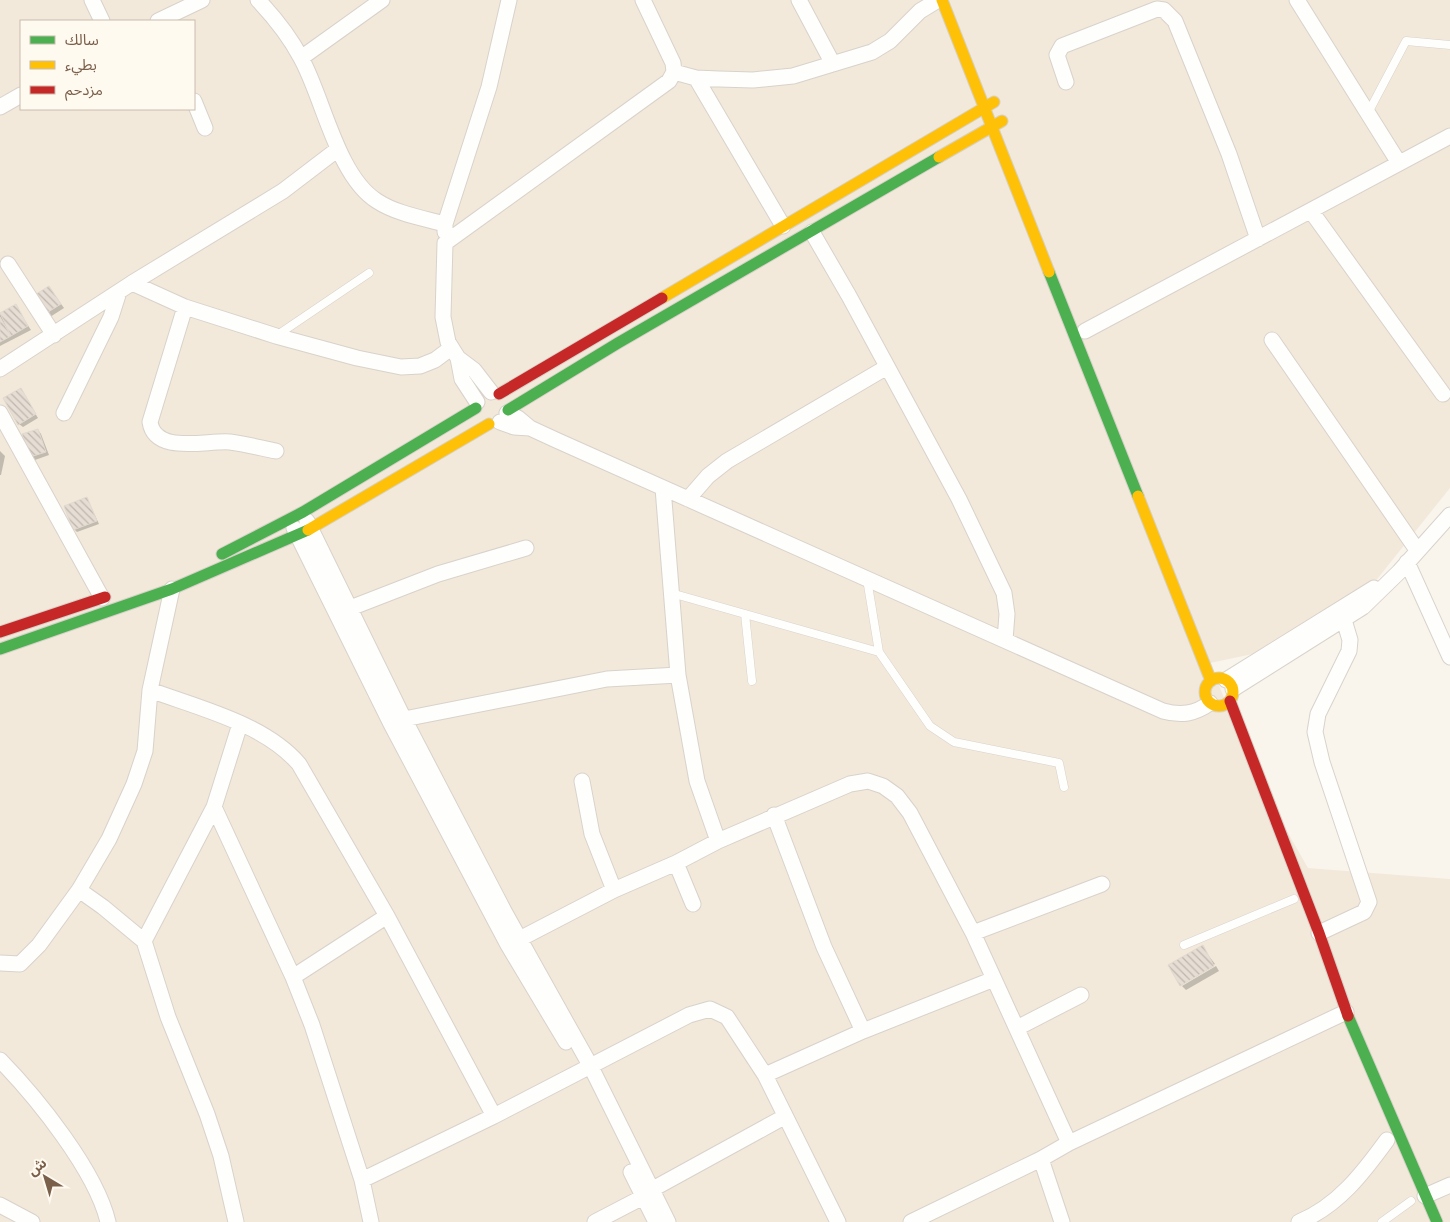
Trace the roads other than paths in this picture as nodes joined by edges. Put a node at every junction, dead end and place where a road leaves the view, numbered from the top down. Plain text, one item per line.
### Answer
1 (92, 0) edge
2 (202, 0) edge
3 (258, 0) edge
4 (382, 0) edge
5 (509, 0) edge
6 (643, 0) edge
7 (799, 0) edge
8 (938, 0) edge
9 (942, 0) edge
10 (955, 0) edge
11 (1298, 0) edge
12 (102, 20) edge
13 (161, 20) edge
14 (1450, 45) edge
15 (302, 58) junction
16 (833, 64) junction
17 (674, 72) junction
18 (696, 78) junction
19 (1066, 82) dead end
20 (20, 96) edge
21 (994, 102) junction
22 (195, 103) edge
23 (0, 107) edge
24 (983, 108) junction
25 (1368, 113) junction
26 (1002, 121) junction
27 (205, 128) dead end
28 (991, 128) junction
29 (1450, 136) edge
30 (338, 149) junction
31 (1399, 163) junction
32 (1311, 210) junction
33 (445, 224) junction
34 (783, 226) junction
35 (812, 232) junction
36 (1258, 239) junction
37 (445, 244) junction
38 (8, 264) dead end
39 (368, 273) dead end
40 (132, 283) junction
41 (120, 292) junction
42 (185, 307) junction
43 (1085, 331) junction
44 (54, 334) junction
45 (276, 336) junction
46 (1272, 340) dead end
47 (455, 353) junction
48 (886, 367) junction
49 (0, 368) edge
50 (495, 393) junction
51 (1443, 394) dead end
52 (1113, 400) dead end
53 (476, 405) junction
54 (0, 412) edge
55 (64, 413) dead end
56 (501, 417) junction
57 (1120, 418) dead end
58 (276, 451) dead end
59 (662, 488) junction
60 (688, 499) junction
61 (296, 515) junction
62 (1450, 515) edge
63 (304, 533) junction
64 (526, 548) dead end
65 (1417, 550) junction
66 (207, 560) dead end
67 (1407, 562) junction
68 (1392, 578) junction
69 (867, 579) junction
70 (172, 589) junction
71 (120, 592) dead end
72 (670, 593) junction
73 (102, 598) junction
74 (343, 611) junction
75 (745, 614) junction
76 (1344, 620) junction
77 (0, 632) edge
78 (1005, 640) junction
79 (0, 649) edge
80 (879, 652) junction
81 (1450, 657) edge
82 (678, 675) junction
83 (752, 681) dead end
84 (150, 690) junction
85 (1222, 691) junction
86 (396, 720) junction
87 (240, 724) junction
88 (1226, 725) dead end
89 (582, 781) dead end
90 (1064, 787) dead end
91 (1251, 789) dead end
92 (214, 807) junction
93 (774, 815) junction
94 (718, 841) junction
95 (676, 863) junction
96 (1102, 884) dead end
97 (78, 890) junction
98 (614, 890) junction
99 (1294, 899) junction
100 (693, 904) dead end
101 (387, 916) junction
102 (1320, 932) junction
103 (973, 933) junction
104 (144, 941) junction
105 (514, 942) junction
106 (1184, 945) dead end
107 (0, 964) edge
108 (293, 977) junction
109 (994, 978) junction
110 (1081, 995) dead end
111 (1342, 1014) junction
112 (1017, 1028) junction
113 (863, 1031) junction
114 (1348, 1047) dead end
115 (0, 1060) edge
116 (586, 1067) junction
117 (765, 1075) junction
118 (494, 1116) junction
119 (784, 1117) junction
120 (1385, 1136) joint
121 (1070, 1143) junction
122 (1394, 1157) dead end
123 (1041, 1159) junction
124 (362, 1180) junction
125 (1450, 1185) edge
126 (647, 1193) junction
127 (1415, 1196) junction
128 (0, 1205) edge
129 (1418, 1215) dead end
130 (32, 1222) edge
131 (108, 1222) edge
132 (236, 1222) edge
133 (371, 1222) edge
134 (595, 1222) edge
135 (656, 1222) edge
136 (668, 1222) edge
137 (838, 1222) edge
138 (910, 1222) edge
139 (1062, 1222) edge
140 (1299, 1222) edge
141 (1382, 1222) edge
142 (1437, 1222) edge

1 - 12 street
2 - 13 street
3 - 15 street
4 - 15 street
5 - 33 street
6 - 17 street
7 - 16 street
8 - 16 street
9 - 24 street
10 - 21 street
11 - 25 street
14 - 25 lane
15 - 30 street
16 - 18 street
17 - 18 street
17 - 37 street
18 - 34 street
19 - 36 street
20 - 23 street
21 - 24 street
21 - 26 street
22 - 27 street
24 - 28 street
24 - 34 street
25 - 31 street
26 - 28 street
26 - 43 street
28 - 35 street
28 - 85 street
29 - 31 street
30 - 33 street
30 - 40 street
31 - 32 street
32 - 36 street
32 - 51 street
33 - 37 street
34 - 50 street
35 - 48 street
35 - 56 street
36 - 43 street
37 - 47 street
38 - 44 street
39 - 45 lane
40 - 41 street
40 - 42 street
41 - 44 street
41 - 55 street
42 - 45 street
42 - 58 street
43 - 52 street
44 - 49 street
45 - 47 street
46 - 65 street
47 - 50 street
47 - 53 street
48 - 60 street
48 - 78 street
50 - 53 street
50 - 56 street
53 - 56 street
53 - 61 street
54 - 73 street
56 - 59 street
56 - 63 street
57 - 85 street
59 - 60 street
59 - 72 street
60 - 69 street
61 - 63 street
61 - 66 street
62 - 65 street
63 - 70 street
63 - 74 street
64 - 74 street
65 - 67 street
67 - 68 street
67 - 81 street
68 - 76 street
68 - 85 street
69 - 78 street
69 - 80 lane
70 - 79 street
70 - 84 street
71 - 73 street
72 - 75 lane
72 - 82 street
73 - 77 street
74 - 86 street
75 - 80 lane
75 - 83 lane
76 - 85 street
76 - 102 street
78 - 85 street
80 - 90 lane
82 - 86 street
82 - 94 street
84 - 87 street
84 - 97 street
85 - 88 street
85 - 102 street
86 - 105 street
87 - 92 street
87 - 101 street
89 - 98 street
91 - 99 street
92 - 104 street
92 - 108 street
93 - 94 street
93 - 103 street
93 - 113 street
94 - 95 street
95 - 98 street
95 - 100 street
96 - 103 street
97 - 104 street
97 - 107 street
98 - 105 street
99 - 106 lane
99 - 111 street
101 - 108 street
101 - 118 street
102 - 111 street
103 - 109 street
104 - 132 street
105 - 116 street
108 - 124 street
109 - 112 street
109 - 113 street
110 - 112 street
111 - 114 street
111 - 121 street
111 - 127 street
112 - 121 street
113 - 117 street
115 - 131 street
116 - 117 street
116 - 118 street
116 - 126 street
117 - 119 street
118 - 124 street
119 - 126 street
119 - 137 street
120 - 122 street
120 - 140 street
121 - 123 street
123 - 138 street
123 - 139 street
124 - 133 street
125 - 127 street
126 - 134 street
126 - 135 street
126 - 136 street
127 - 129 street
127 - 141 lane
127 - 142 street
128 - 130 street

